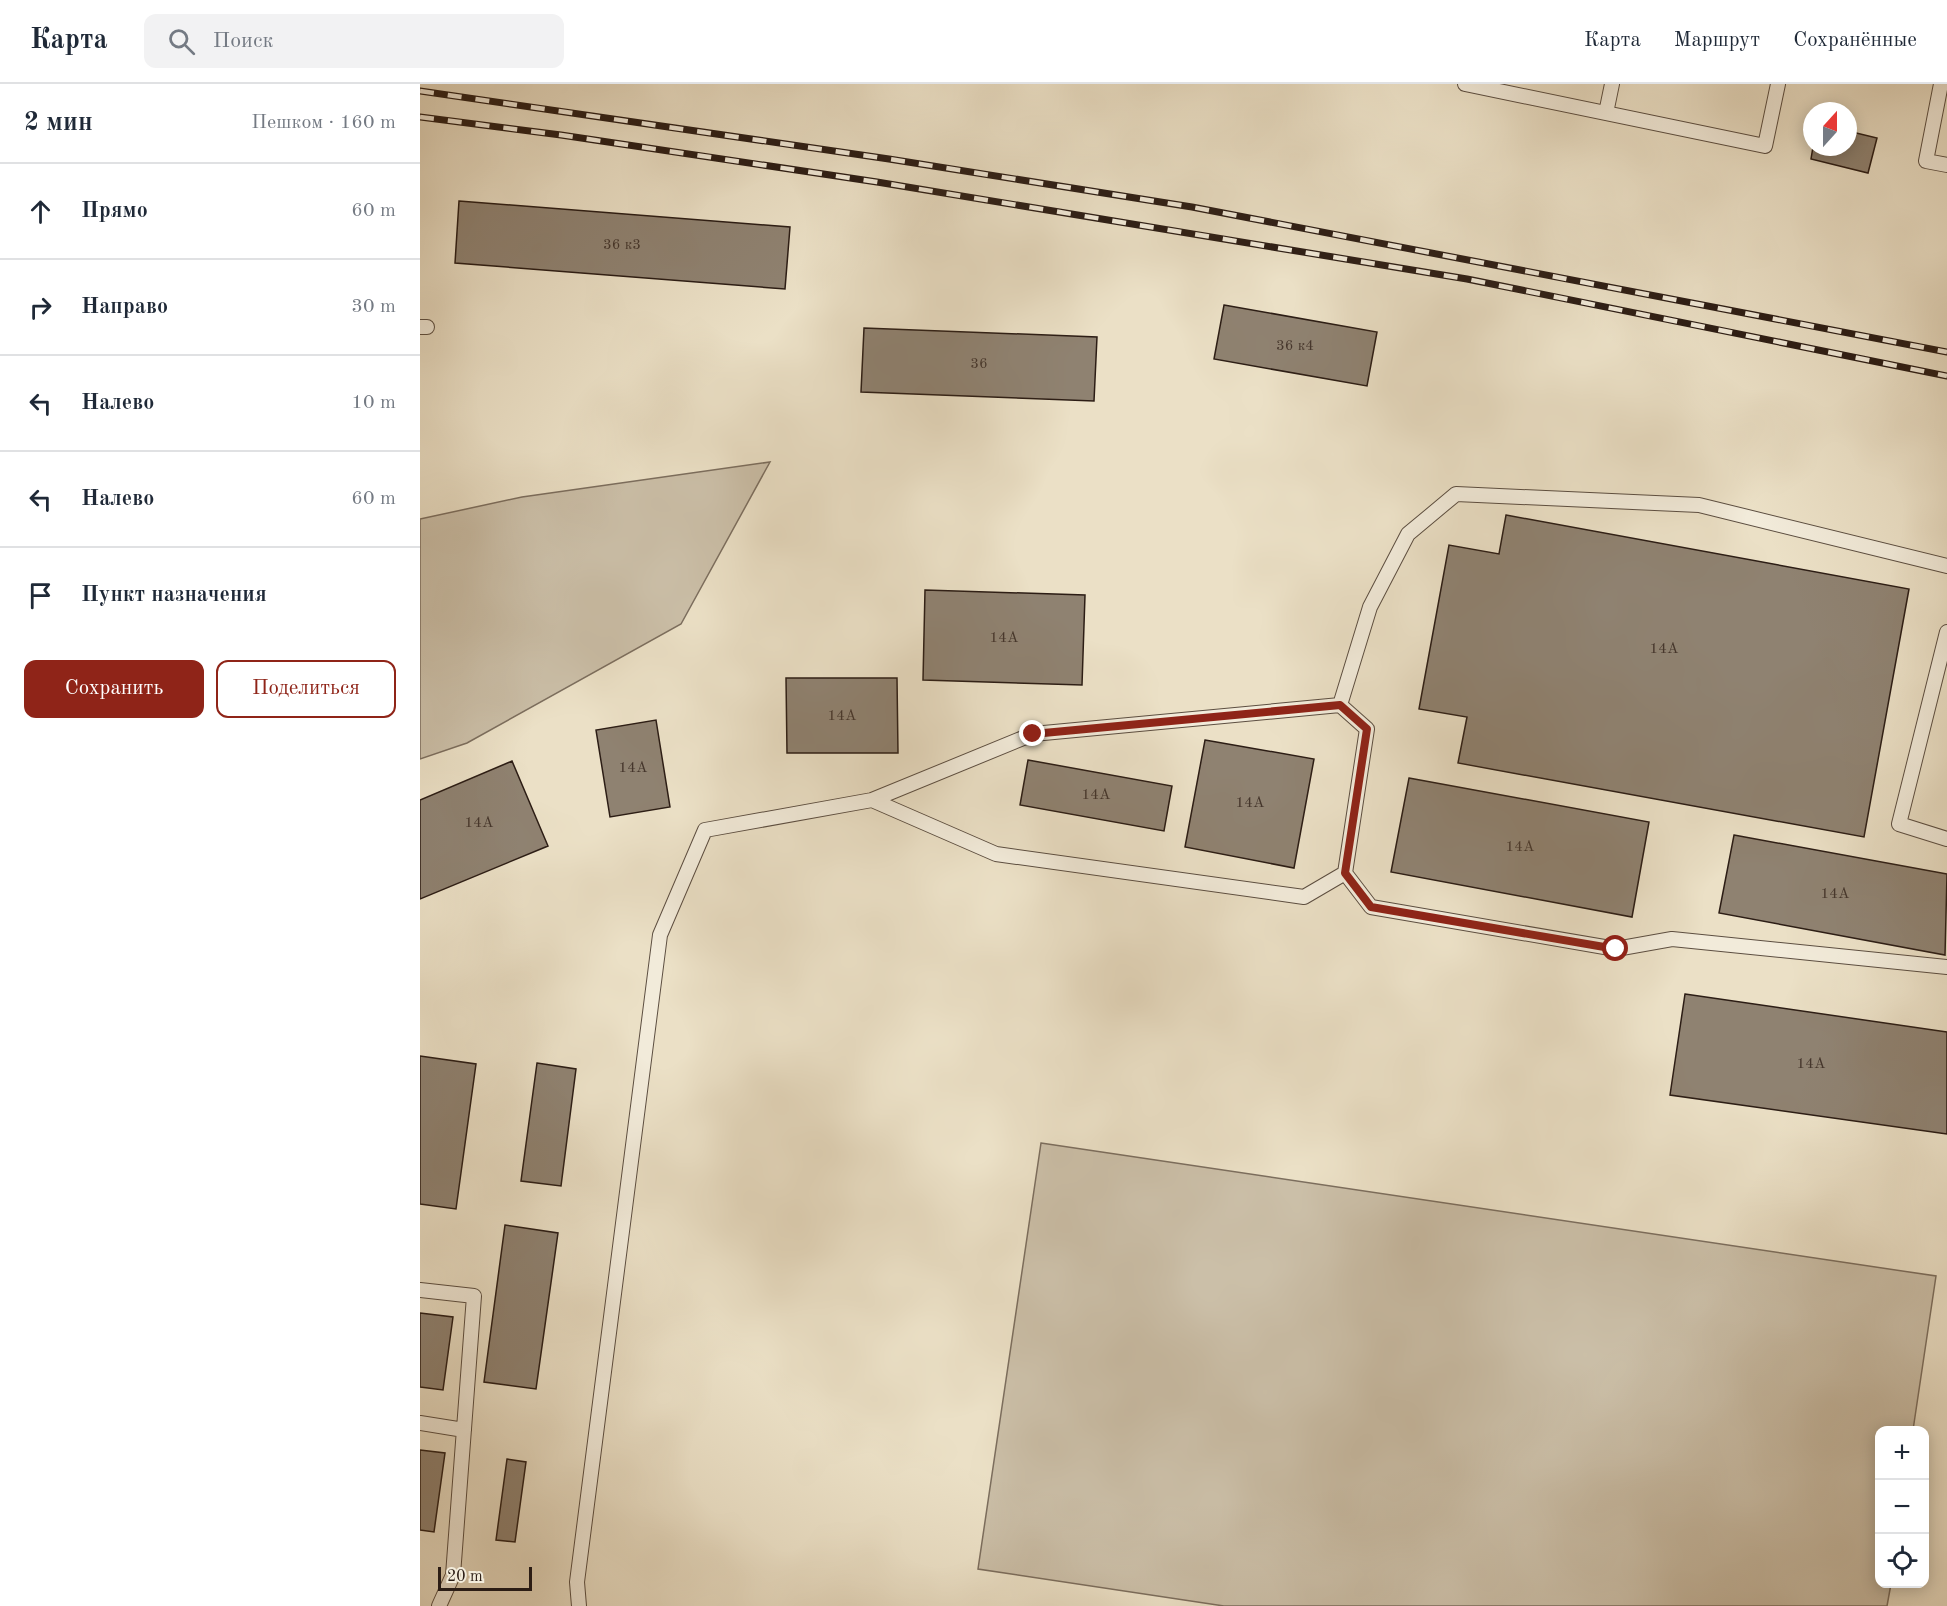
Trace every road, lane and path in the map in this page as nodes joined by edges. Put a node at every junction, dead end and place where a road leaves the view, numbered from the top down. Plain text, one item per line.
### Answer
1 (1465, 84) edge
2 (1612, 84) edge
3 (1778, 84) edge
4 (1941, 84) edge
5 (1606, 113) junction
6 (1947, 165) edge
7 (1947, 567) edge
8 (1947, 632) edge
9 (1340, 705) junction
10 (872, 800) junction
11 (1947, 839) edge
12 (1345, 873) junction
13 (1947, 967) edge
14 (420, 1290) edge
15 (420, 1423) edge
16 (464, 1430) junction
17 (439, 1606) edge
18 (579, 1606) edge

1 - 5 lane
2 - 5 lane
3 - 5 lane
4 - 6 lane
7 - 9 lane
8 - 11 lane
9 - 10 lane
9 - 12 lane
10 - 12 lane
10 - 18 lane
12 - 13 lane
14 - 16 lane
15 - 16 lane
16 - 17 lane

